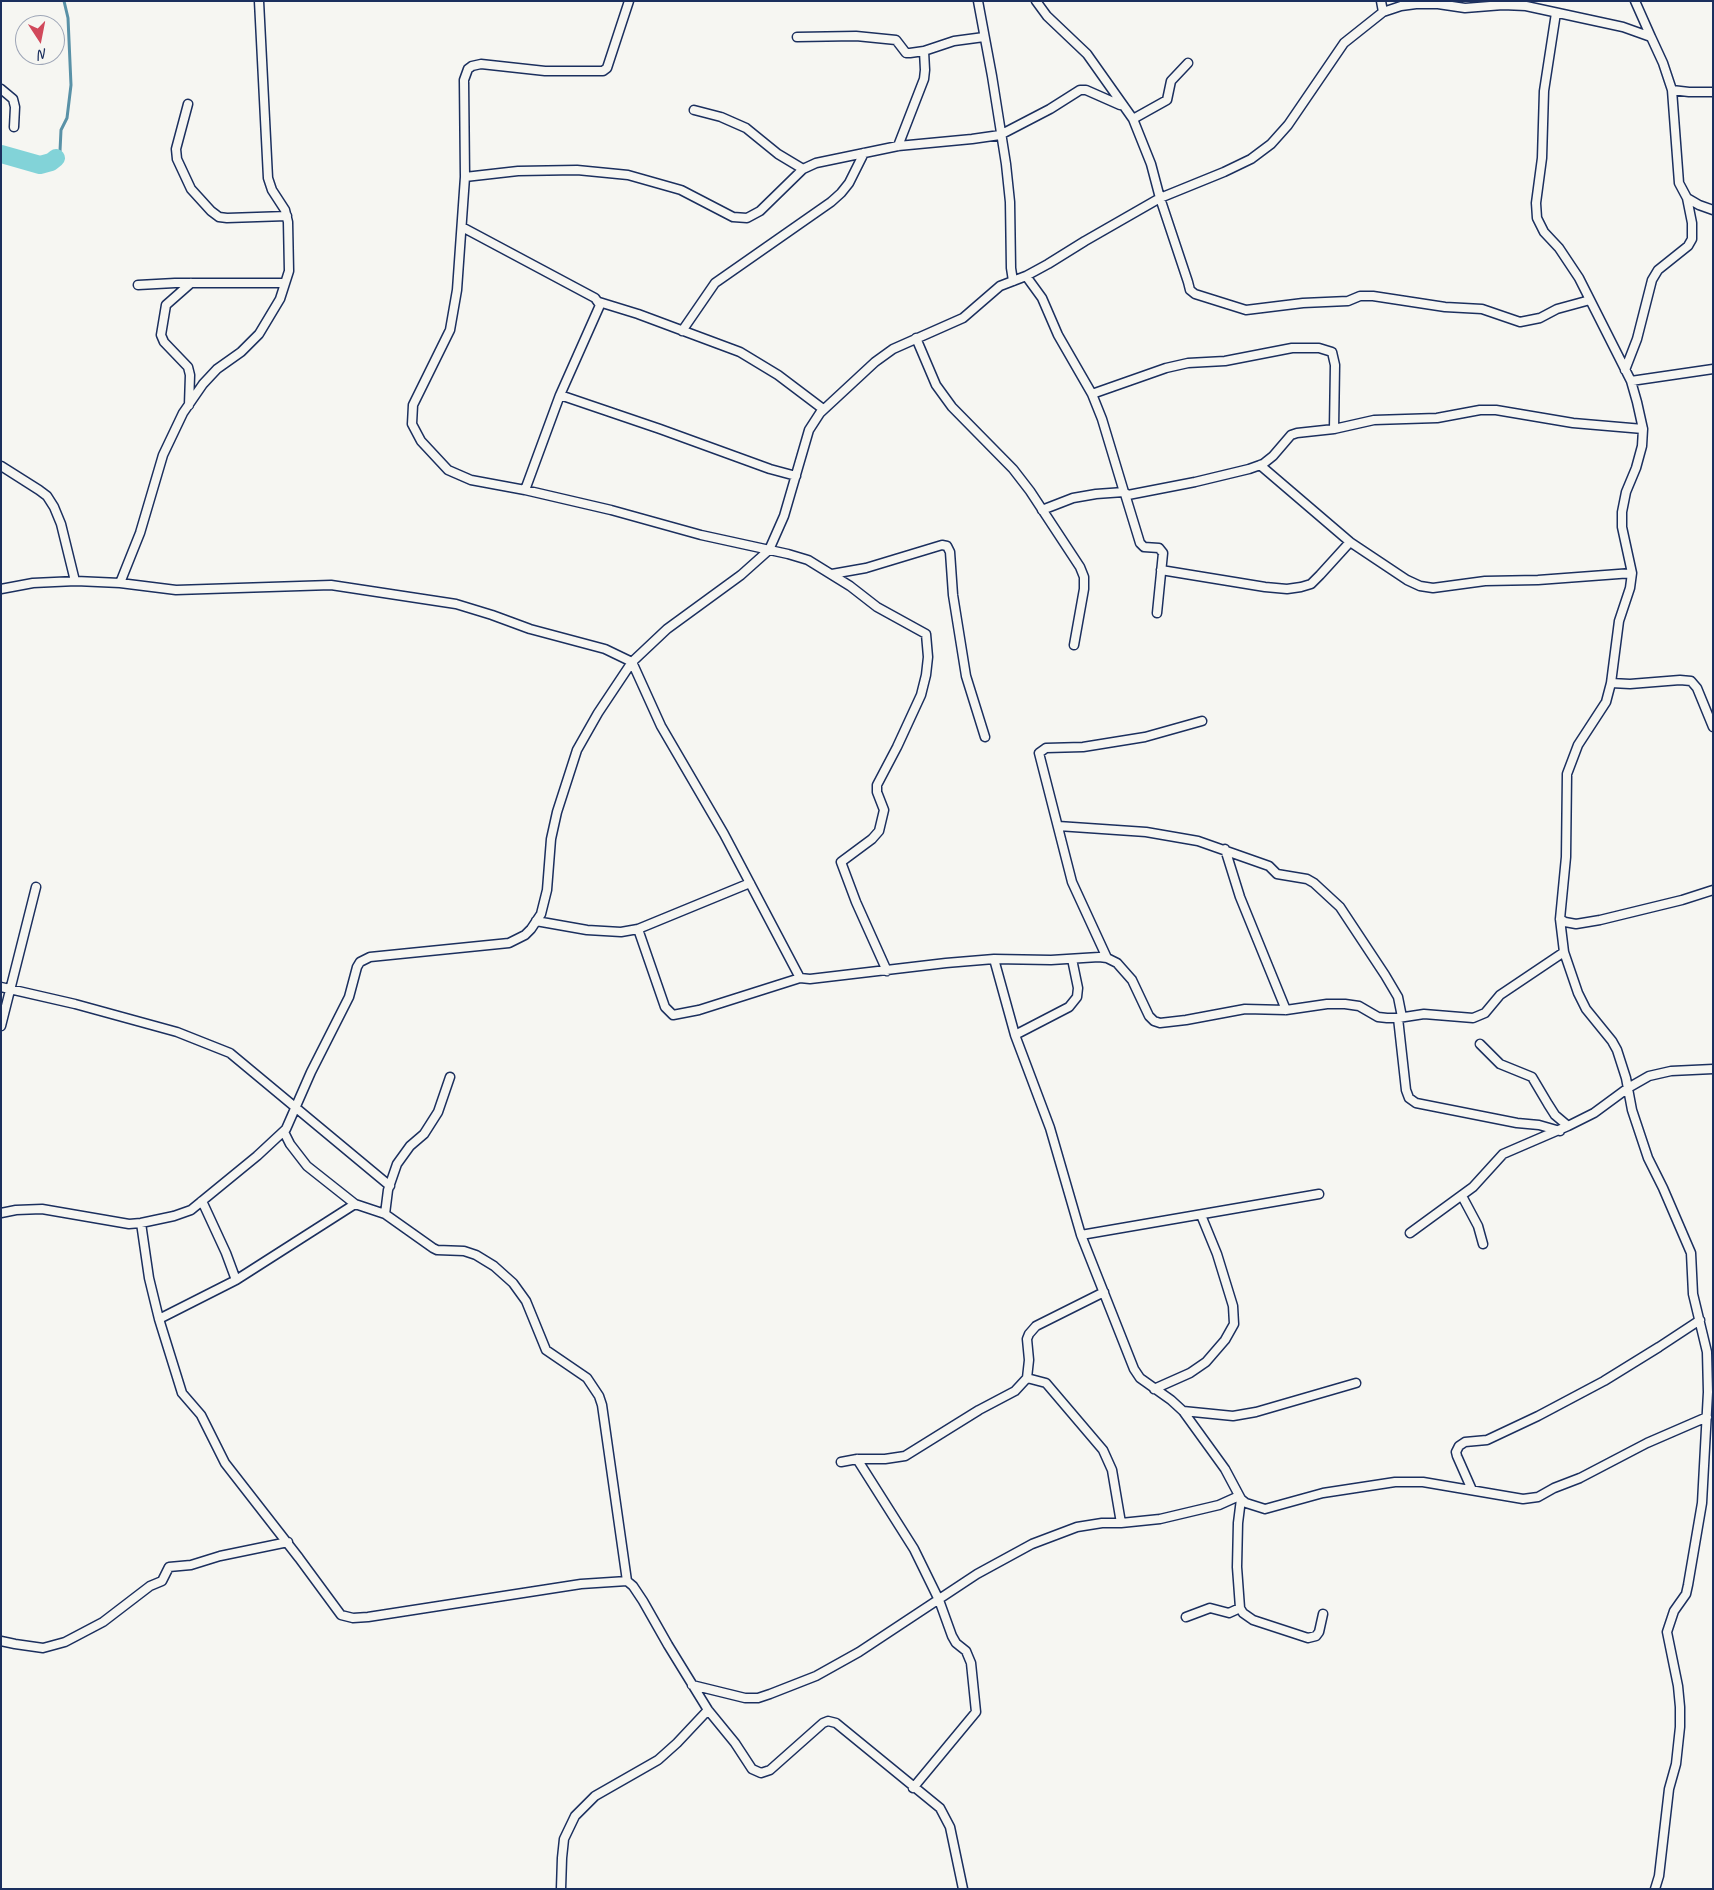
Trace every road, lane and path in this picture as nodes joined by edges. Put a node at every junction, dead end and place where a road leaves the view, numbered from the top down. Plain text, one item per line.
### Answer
1 (259, 1) edge
2 (629, 1) edge
3 (978, 1) edge
4 (1036, 1) edge
5 (1381, 1) edge
6 (1635, 1) edge
7 (1383, 12) junction
8 (1556, 13) junction
9 (1651, 36) junction
10 (984, 37) junction
11 (797, 38) dead end
12 (924, 51) junction
13 (1188, 63) dead end
14 (1, 89) edge
15 (1672, 90) junction
16 (1713, 92) edge
17 (188, 104) dead end
18 (1122, 105) junction
19 (694, 110) dead end
20 (1133, 119) junction
21 (14, 127) dead end
22 (1000, 135) junction
23 (898, 146) junction
24 (864, 153) junction
25 (803, 169) junction
26 (465, 177) junction
27 (1160, 198) junction
28 (1687, 198) junction
29 (1713, 210) edge
30 (287, 216) junction
31 (462, 227) junction
32 (1026, 276) junction
33 (1013, 281) junction
34 (191, 283) junction
35 (285, 283) junction
36 (138, 285) dead end
37 (1590, 300) junction
38 (599, 302) junction
39 (682, 331) junction
40 (916, 338) junction
41 (1713, 369) edge
42 (1624, 370) junction
43 (1631, 381) junction
44 (1092, 394) junction
45 (560, 395) junction
46 (189, 405) junction
47 (823, 409) junction
48 (1334, 429) junction
49 (1642, 429) junction
50 (1260, 465) junction
51 (1, 466) edge
52 (796, 476) junction
53 (525, 490) junction
54 (1124, 493) junction
55 (1042, 510) junction
56 (1350, 542) junction
57 (769, 550) junction
58 (1161, 570) junction
59 (1632, 573) junction
60 (832, 574) junction
61 (75, 581) junction
62 (120, 583) junction
63 (1, 590) edge
64 (1157, 613) dead end
65 (1074, 645) dead end
66 (632, 662) junction
67 (1611, 683) junction
68 (1202, 721) dead end
69 (1713, 727) edge
70 (985, 737) dead end
71 (1058, 826) junction
72 (1225, 850) junction
73 (750, 883) junction
74 (36, 887) dead end
75 (1713, 890) edge
76 (1560, 919) junction
77 (536, 921) junction
78 (638, 929) junction
79 (1564, 952) junction
80 (1107, 958) junction
81 (994, 959) junction
82 (1072, 960) junction
83 (888, 971) junction
84 (800, 978) junction
85 (1, 987) edge
86 (12, 988) junction
87 (1286, 1010) junction
88 (1400, 1018) junction
89 (1, 1026) edge
90 (1015, 1034) junction
91 (1480, 1044) dead end
92 (1713, 1068) edge
93 (450, 1077) dead end
94 (1628, 1088) junction
95 (296, 1108) junction
96 (1568, 1126) junction
97 (1560, 1131) junction
98 (284, 1132) junction
99 (390, 1186) junction
100 (1319, 1194) dead end
101 (1462, 1196) junction
102 (202, 1201) junction
103 (355, 1204) junction
104 (1, 1213) edge
105 (385, 1214) junction
106 (1201, 1215) junction
107 (141, 1223) junction
108 (1410, 1233) dead end
109 (1081, 1235) junction
110 (1483, 1244) dead end
111 (236, 1280) junction
112 (1104, 1292) junction
113 (159, 1319) junction
114 (1700, 1320) junction
115 (1027, 1378) junction
116 (1356, 1384) dead end
117 (1154, 1389) junction
118 (1183, 1411) junction
119 (1707, 1417) junction
120 (857, 1459) junction
121 (841, 1462) dead end
122 (1472, 1490) junction
123 (1240, 1497) junction
124 (1121, 1523) junction
125 (288, 1542) junction
126 (627, 1581) junction
127 (940, 1600) junction
128 (1240, 1608) junction
129 (1323, 1614) dead end
130 (1186, 1617) dead end
131 (1, 1641) edge
132 (692, 1685) junction
133 (708, 1710) junction
134 (913, 1788) junction
135 (561, 1889) edge
136 (963, 1889) edge
137 (1656, 1889) edge

1 - 30 street
2 - 26 street
3 - 10 street
4 - 18 street
5 - 7 street
6 - 9 street
7 - 8 street
7 - 27 street
8 - 9 street
8 - 37 street
9 - 15 street
10 - 12 street
10 - 22 street
11 - 12 street
12 - 23 street
13 - 20 street
14 - 21 street
15 - 16 street
15 - 28 street
17 - 30 street
18 - 20 street
18 - 22 street
19 - 25 street
20 - 27 street
22 - 23 street
22 - 33 street
23 - 24 street
24 - 25 street
24 - 39 street
25 - 26 street
26 - 31 street
27 - 32 street
27 - 37 street
28 - 29 street
28 - 42 street
30 - 35 street
31 - 38 street
31 - 53 street
32 - 33 street
32 - 44 street
33 - 40 street
34 - 35 street
34 - 36 street
34 - 46 street
35 - 46 street
37 - 42 street
38 - 39 street
38 - 45 street
39 - 47 street
40 - 47 street
40 - 55 street
41 - 43 street
42 - 43 street
43 - 49 street
44 - 48 street
44 - 54 street
45 - 52 street
45 - 53 street
46 - 62 street
47 - 52 street
48 - 49 street
48 - 50 street
49 - 59 street
50 - 54 street
50 - 56 street
51 - 61 street
52 - 57 street
53 - 57 street
54 - 55 street
54 - 58 street
55 - 65 street
56 - 58 street
56 - 59 street
57 - 60 street
57 - 66 street
58 - 64 street
59 - 67 street
60 - 70 street
60 - 83 street
61 - 62 street
61 - 63 street
62 - 66 street
66 - 73 street
66 - 77 street
67 - 69 street
67 - 76 street
68 - 71 street
71 - 72 street
71 - 80 street
72 - 87 street
72 - 88 street
73 - 78 street
73 - 84 street
74 - 86 street
75 - 76 street
76 - 79 street
77 - 78 street
77 - 95 street
78 - 84 street
79 - 88 street
79 - 94 street
80 - 82 street
80 - 87 street
81 - 82 street
81 - 83 street
81 - 90 street
82 - 90 street
83 - 84 street
85 - 86 street
86 - 89 street
86 - 95 street
87 - 88 street
88 - 97 street
90 - 109 street
91 - 96 street
92 - 94 street
93 - 99 street
94 - 96 street
94 - 114 street
95 - 98 street
95 - 99 street
96 - 97 street
97 - 101 street
98 - 102 street
98 - 103 street
99 - 105 street
100 - 106 street
101 - 108 street
101 - 110 street
102 - 107 street
102 - 111 street
103 - 105 street
103 - 111 street
104 - 107 street
105 - 126 street
106 - 109 street
106 - 117 street
107 - 113 street
109 - 112 street
111 - 113 street
112 - 115 street
112 - 117 street
113 - 125 street
114 - 119 street
114 - 122 street
115 - 120 street
115 - 124 street
116 - 118 street
117 - 118 street
118 - 123 street
119 - 122 street
119 - 137 street
120 - 121 street
120 - 127 street
122 - 123 street
123 - 124 street
123 - 128 street
124 - 127 street
125 - 126 street
125 - 131 street
126 - 132 street
127 - 132 street
127 - 134 street
128 - 129 street
128 - 130 street
132 - 133 street
133 - 134 street
133 - 135 street
134 - 136 street

